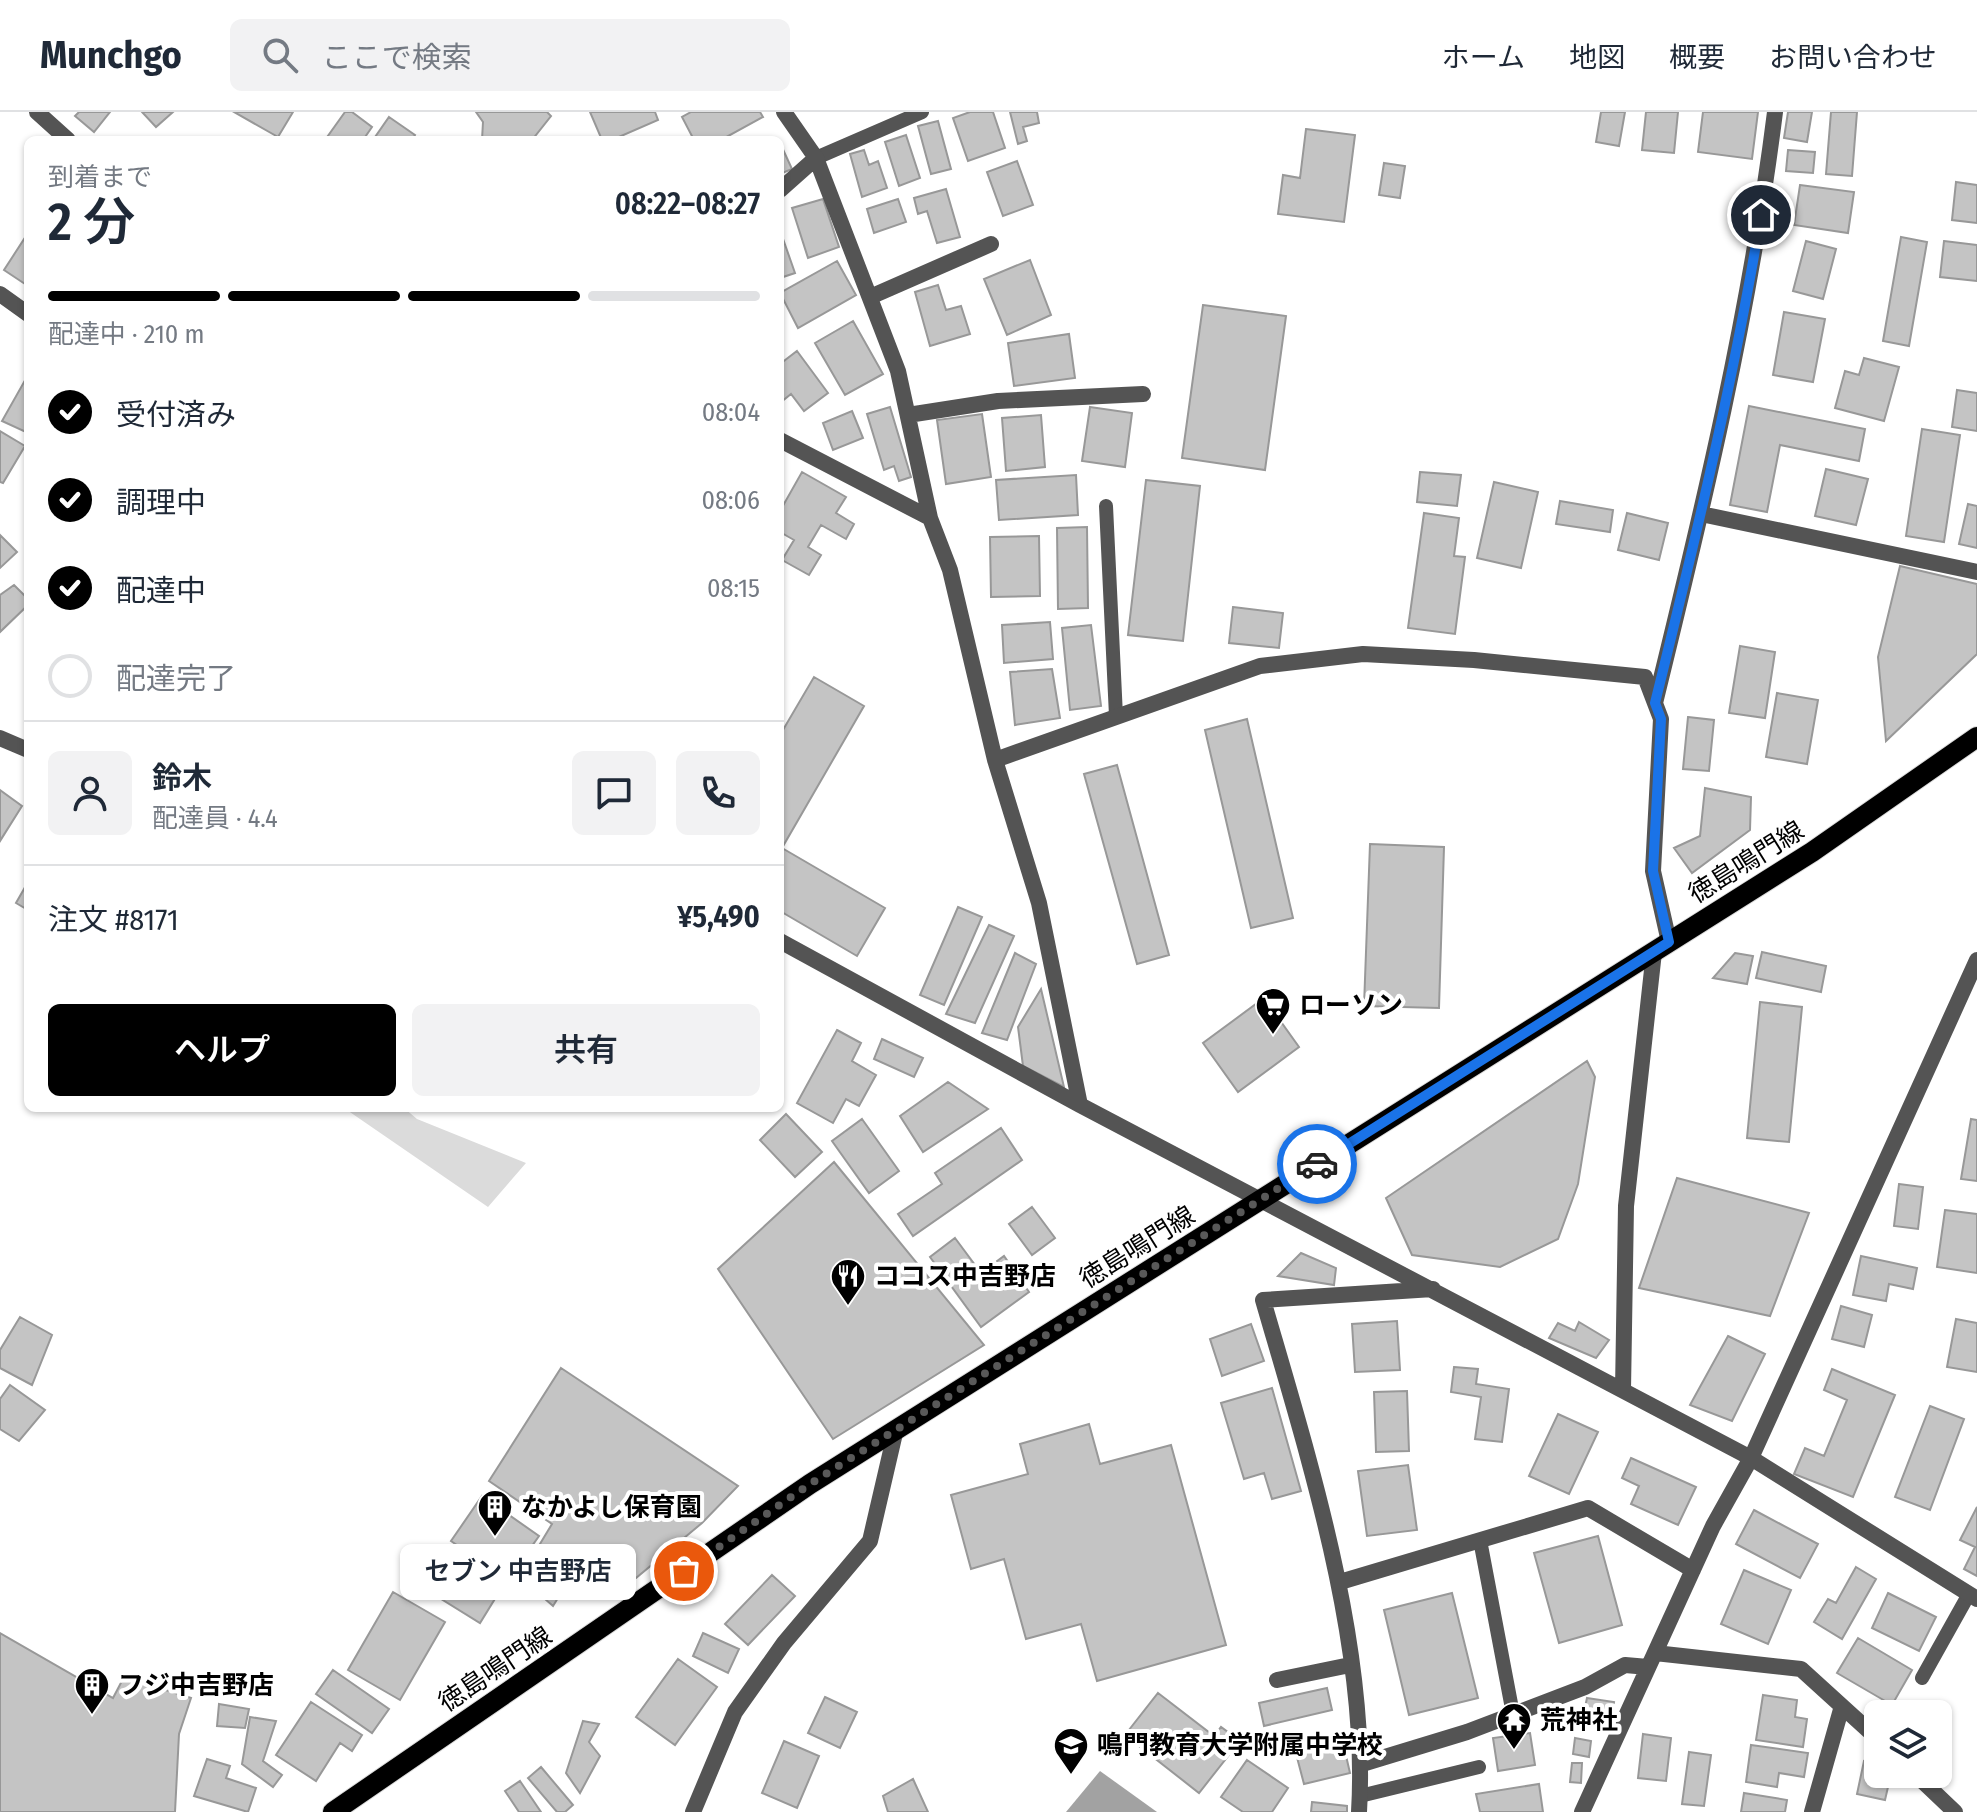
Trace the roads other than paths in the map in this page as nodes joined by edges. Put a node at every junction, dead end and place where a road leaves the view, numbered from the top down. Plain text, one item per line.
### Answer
1 (37, 112) edge
2 (784, 112) edge
3 (922, 112) edge
4 (1775, 112) edge
5 (64, 136) edge
6 (816, 158) junction
7 (784, 186) edge
8 (991, 244) dead end
9 (0, 294) edge
10 (870, 297) junction
11 (24, 311) edge
12 (1143, 394) dead end
13 (908, 415) junction
14 (784, 442) edge
15 (1106, 506) dead end
16 (1701, 514) junction
17 (930, 518) junction
18 (1977, 572) edge
19 (1655, 703) junction
20 (1116, 716) junction
21 (1977, 737) edge
22 (0, 738) edge
23 (24, 748) edge
24 (995, 760) junction
25 (784, 943) edge
26 (1661, 947) junction
27 (1977, 960) edge
28 (1080, 1105) junction
29 (1262, 1199) junction
30 (1434, 1289) junction
31 (1623, 1390) junction
32 (896, 1429) junction
33 (1751, 1458) junction
34 (1480, 1540) junction
35 (1693, 1570) junction
36 (1340, 1582) junction
37 (1973, 1596) edge
38 (1652, 1660) junction
39 (1350, 1665) junction
40 (1922, 1678) dead end
41 (1277, 1680) dead end
42 (1842, 1706) junction
43 (1513, 1714) junction
44 (1864, 1726) edge
45 (1362, 1764) junction
46 (1479, 1767) dead end
47 (1930, 1788) edge
48 (1360, 1804) edge
49 (333, 1812) edge
50 (693, 1812) edge
51 (1582, 1812) edge
52 (1812, 1812) edge
53 (1955, 1812) edge

1 - 5 street
2 - 6 street
3 - 6 lane
4 - 16 street
6 - 7 street
6 - 10 street
8 - 10 street
9 - 11 street
10 - 13 street
12 - 13 street
13 - 17 street
14 - 17 street
15 - 20 lane
16 - 18 street
16 - 19 street
17 - 24 street
19 - 20 street
19 - 26 street
20 - 24 street
21 - 26 main road, 徳島鳴門線
22 - 23 street
24 - 28 street
25 - 28 street
26 - 29 main road, 徳島鳴門線
26 - 31 street
27 - 33 street
28 - 29 street
29 - 30 street
29 - 32 main road, 徳島鳴門線
30 - 31 street
30 - 36 street
31 - 33 street
32 - 49 main road, 徳島鳴門線
32 - 50 street
33 - 35 street
33 - 37 street
34 - 35 street
34 - 36 street
34 - 43 lane
35 - 38 street
36 - 39 street
37 - 40 lane
38 - 42 street
38 - 43 street
38 - 51 street
39 - 41 street
39 - 45 street
42 - 44 street
42 - 52 street
43 - 45 street
45 - 48 street
46 - 48 lane
47 - 53 street

